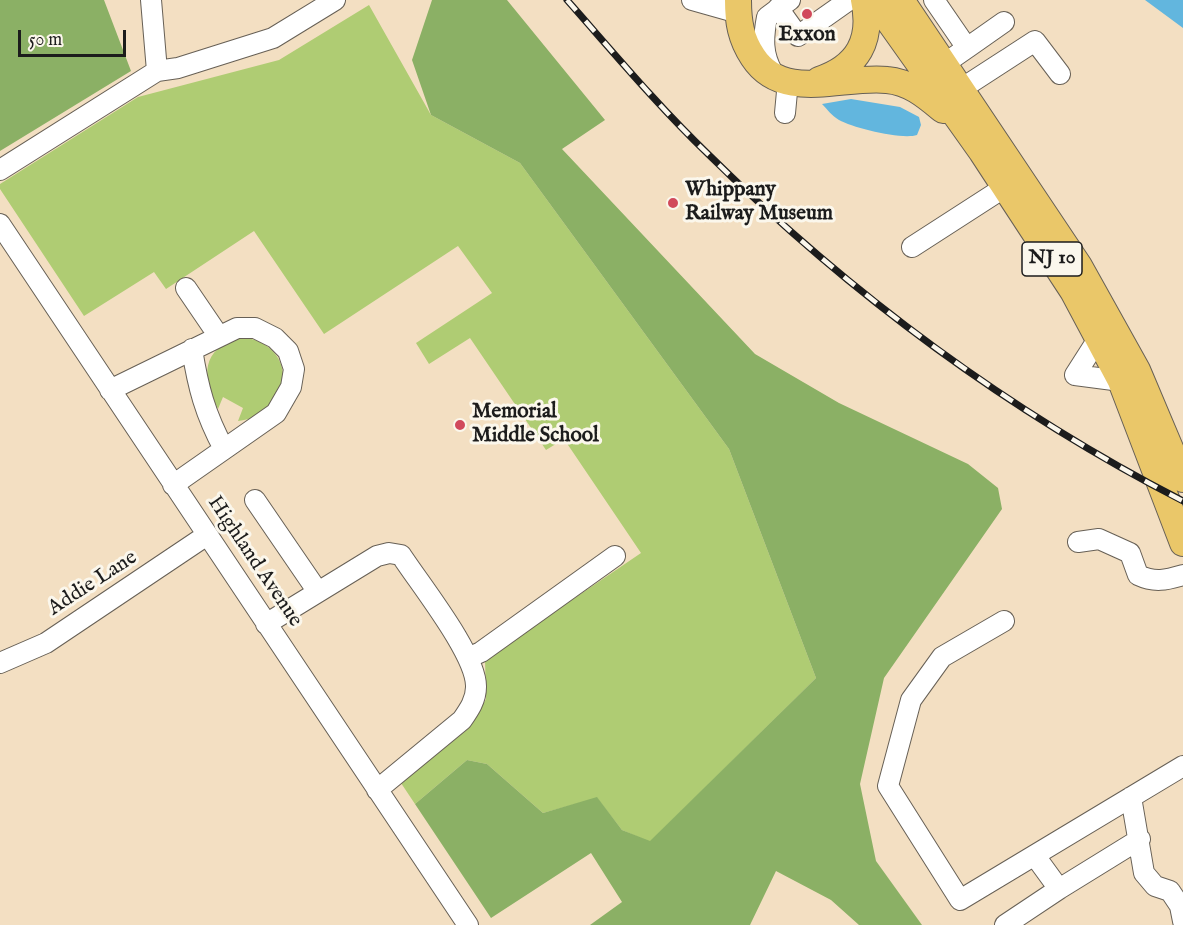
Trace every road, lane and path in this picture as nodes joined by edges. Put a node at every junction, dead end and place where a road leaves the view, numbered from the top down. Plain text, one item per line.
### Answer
1 (151, 0) edge
2 (335, 0) edge
3 (692, 0) edge
4 (849, 0) edge
5 (864, 0) edge
6 (874, 0) edge
7 (901, 0) edge
8 (934, 0) edge
9 (784, 4) edge
10 (738, 7) edge
11 (1004, 22) dead end
12 (967, 48) junction
13 (944, 64) junction
14 (157, 70) junction
15 (1060, 74) dead end
16 (791, 81) junction
17 (961, 89) junction
18 (785, 113) dead end
19 (982, 152) junction
20 (0, 170) edge
21 (1005, 187) junction
22 (0, 225) edge
23 (912, 247) dead end
24 (186, 288) dead end
25 (218, 335) junction
26 (1098, 339) junction
27 (192, 349) junction
28 (1121, 381) junction
29 (110, 390) junction
30 (224, 449) junction
31 (1183, 479) edge
32 (173, 485) junction
33 (255, 500) dead end
34 (207, 535) junction
35 (1078, 542) dead end
36 (1183, 543) edge
37 (615, 556) dead end
38 (1183, 575) edge
39 (318, 592) junction
40 (1004, 621) dead end
41 (266, 624) junction
42 (468, 658) junction
43 (0, 663) edge
44 (1183, 766) edge
45 (377, 789) junction
46 (1131, 797) junction
47 (1140, 839) junction
48 (1035, 856) junction
49 (1059, 889) junction
50 (1183, 921) edge
51 (468, 925) edge
52 (1005, 925) edge

1 - 14 street
2 - 14 street
3 - 10 street
4 - 9 street
5 - 16 main road
6 - 19 main road, NJ 10
7 - 13 main road, NJ 10
8 - 12 street
9 - 16 street
10 - 16 main road
11 - 12 street
12 - 13 street
13 - 17 main road, NJ 10
14 - 20 street
15 - 17 street
16 - 18 street
16 - 19 main road
17 - 31 main road, NJ 10
19 - 21 main road, NJ 10
21 - 23 street
21 - 26 main road, NJ 10
22 - 29 street, Highland Avenue
24 - 25 street
25 - 27 street
25 - 30 street
26 - 28 main road, NJ 10
26 - 28 street
27 - 29 street
27 - 30 street
28 - 36 main road, NJ 10
29 - 32 street, Highland Avenue
30 - 32 street
32 - 34 street, Highland Avenue
33 - 39 street
34 - 41 street, Highland Avenue
34 - 43 street, Addie Lane
35 - 38 street
37 - 42 street
39 - 41 street
39 - 42 street
40 - 48 street
41 - 45 street, Highland Avenue
42 - 45 street
44 - 46 street
45 - 51 street, Highland Avenue
46 - 47 street
46 - 48 street
47 - 49 street
47 - 50 street
48 - 49 street
49 - 52 street

